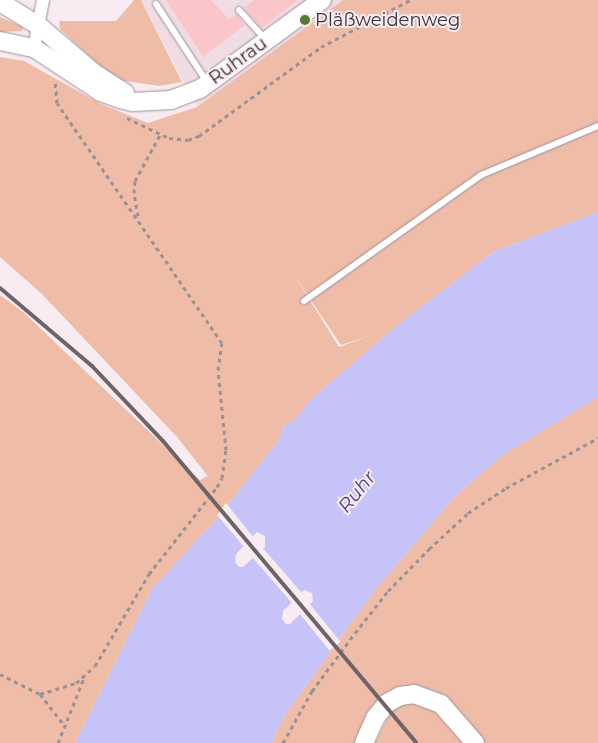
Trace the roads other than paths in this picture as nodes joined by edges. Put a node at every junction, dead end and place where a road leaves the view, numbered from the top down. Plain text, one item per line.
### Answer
1 (43, 0) edge
2 (317, 1) edge
3 (0, 2) edge
4 (156, 4) dead end
5 (239, 10) dead end
6 (39, 26) junction
7 (266, 40) junction
8 (0, 42) edge
9 (34, 48) junction
10 (208, 83) junction
11 (144, 101) junction
12 (598, 126) edge
13 (304, 301) dead end
14 (364, 743) edge
15 (475, 743) edge

1 - 6 street
2 - 7 street, Ruhrau
3 - 6 street
4 - 10 lane
5 - 7 lane
6 - 9 street
6 - 11 street
7 - 10 street, Ruhrau
8 - 9 street, Ruhrau
9 - 11 street, Ruhrau
10 - 11 street, Ruhrau
12 - 13 lane
14 - 15 street

